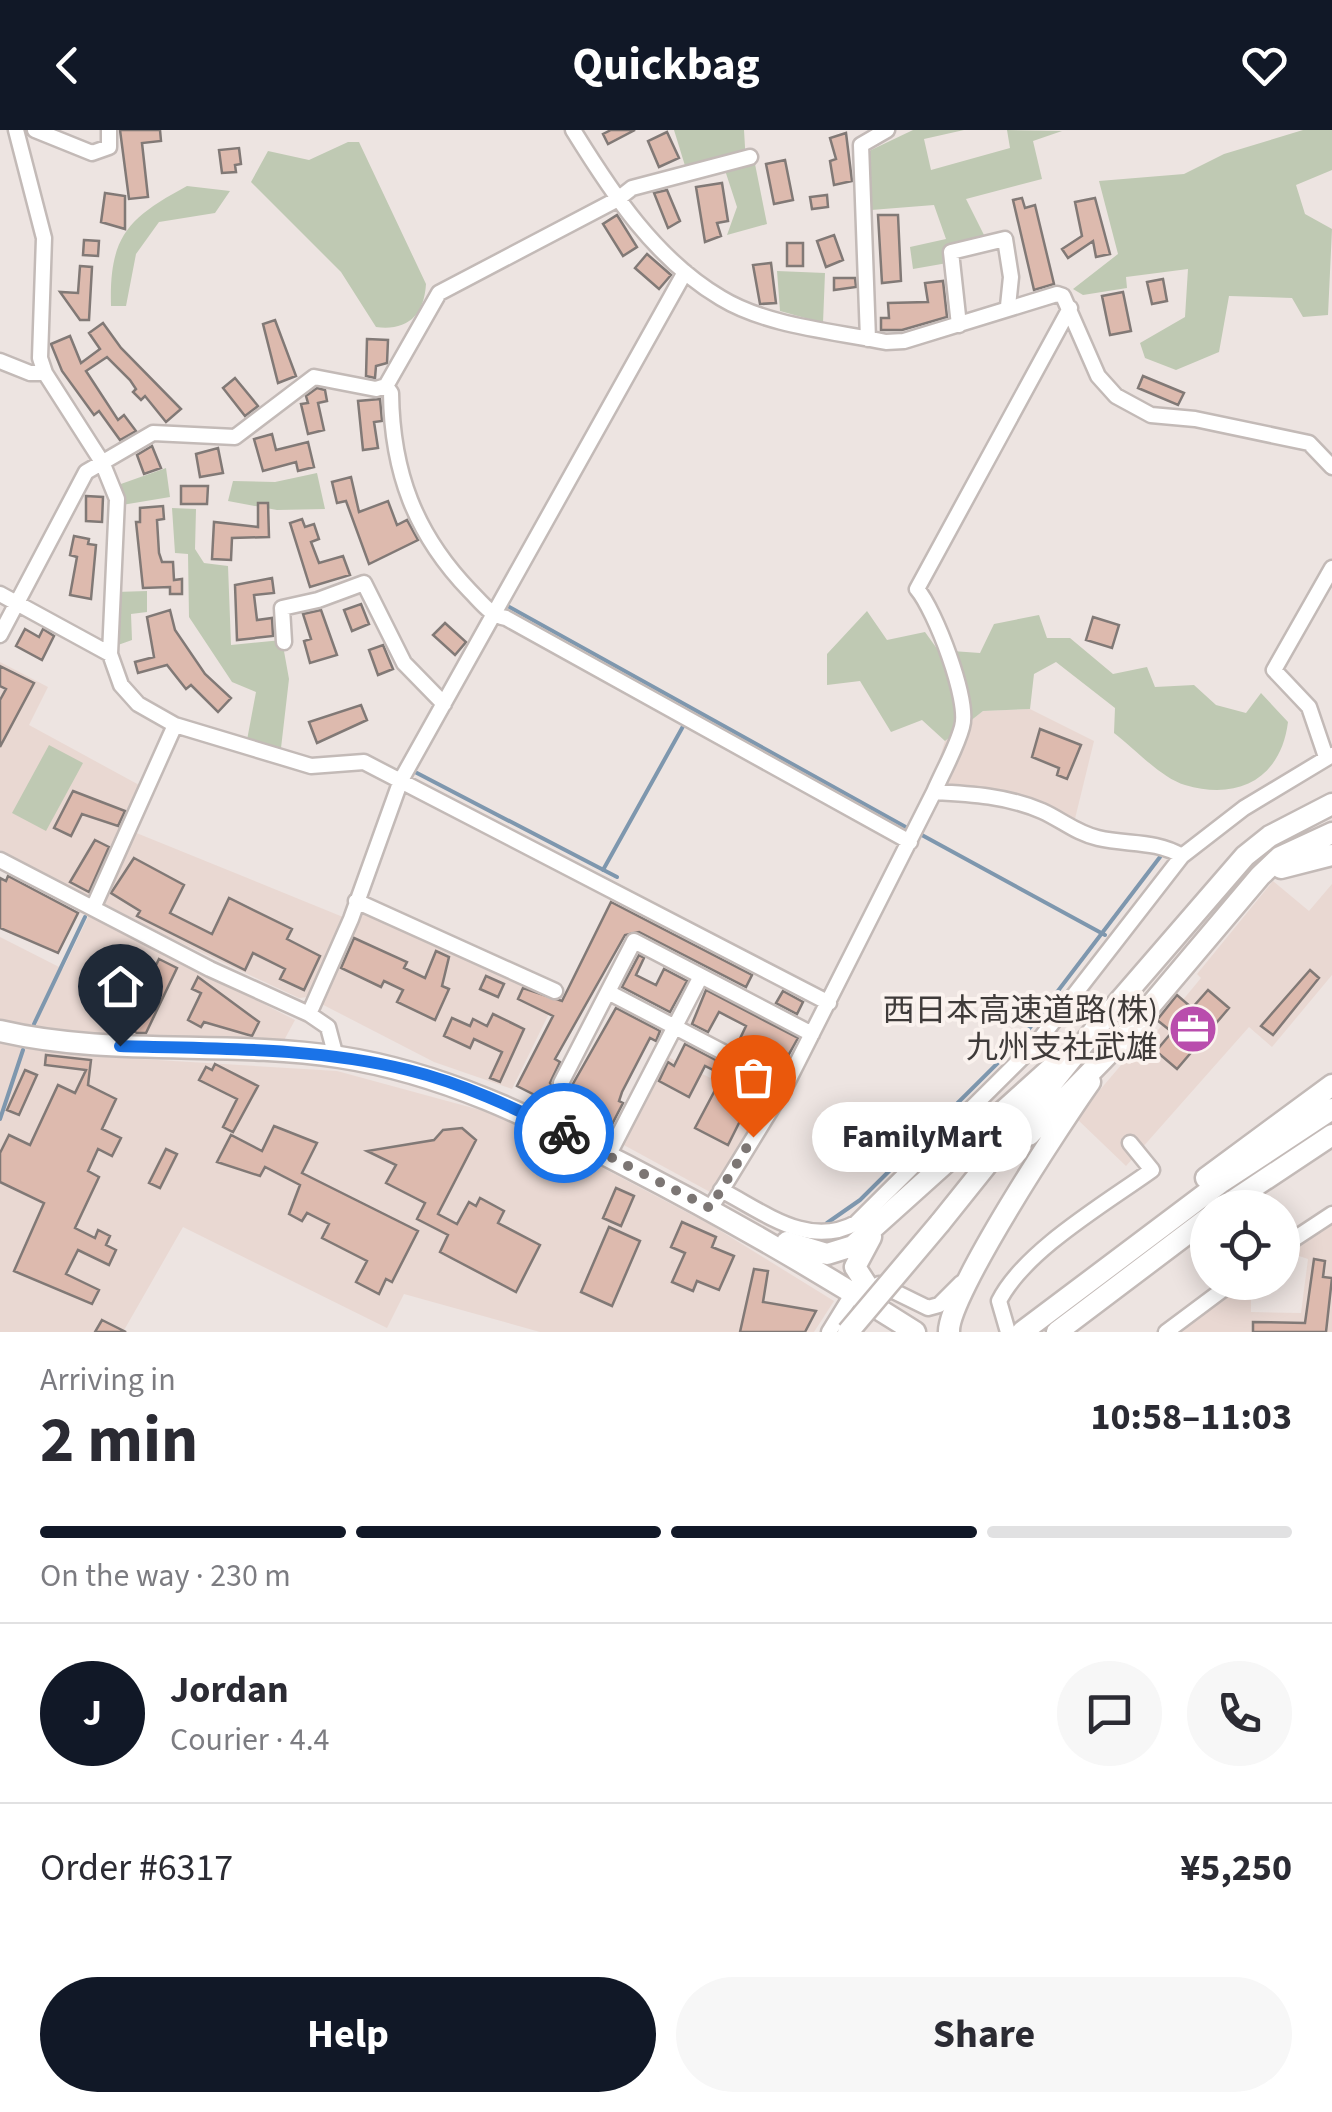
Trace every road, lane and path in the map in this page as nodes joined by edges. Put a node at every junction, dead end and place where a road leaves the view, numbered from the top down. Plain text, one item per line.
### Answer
1 (16, 130) edge
2 (34, 130) edge
3 (109, 130) edge
4 (573, 130) edge
5 (888, 130) edge
6 (750, 157) dead end
7 (618, 200) junction
8 (685, 272) junction
9 (1008, 306) junction
10 (1070, 308) junction
11 (958, 326) junction
12 (868, 338) junction
13 (0, 361) edge
14 (45, 372) junction
15 (386, 386) junction
16 (102, 462) junction
17 (1332, 467) edge
18 (1332, 568) edge
19 (0, 594) edge
20 (15, 606) junction
21 (499, 606) junction
22 (0, 635) edge
23 (284, 642) dead end
24 (110, 654) junction
25 (444, 704) junction
26 (175, 724) junction
27 (1329, 756) edge
28 (401, 780) junction
29 (934, 792) junction
30 (1332, 804) edge
31 (1332, 816) edge
32 (1332, 833) edge
33 (1270, 836) junction
34 (910, 842) junction
35 (1332, 854) edge
36 (1182, 856) junction
37 (0, 860) edge
38 (356, 901) junction
39 (1237, 904) junction
40 (93, 908) junction
41 (702, 976) junction
42 (556, 991) dead end
43 (608, 992) junction
44 (829, 1003) junction
45 (309, 1014) junction
46 (675, 1027) junction
47 (1097, 1027) junction
48 (0, 1031) edge
49 (812, 1034) junction
50 (1118, 1044) junction
51 (336, 1057) junction
52 (561, 1083) dead end
53 (786, 1085) junction
54 (1332, 1085) edge
55 (1332, 1109) edge
56 (1332, 1135) edge
57 (1130, 1143) dead end
58 (608, 1156) junction
59 (1249, 1190) edge
60 (718, 1205) junction
61 (1332, 1214) edge
62 (886, 1218) junction
63 (945, 1226) junction
64 (1190, 1232) edge
65 (1300, 1235) edge
66 (865, 1244) junction
67 (978, 1264) junction
68 (853, 1294) junction
69 (1208, 1300) edge
70 (1040, 1317) junction
71 (950, 1323) edge
72 (905, 1326) edge
73 (829, 1332) edge
74 (848, 1332) edge
75 (864, 1332) edge
76 (1008, 1332) edge
77 (1022, 1332) edge
78 (1057, 1332) edge
79 (1166, 1332) edge

1 - 14 street
2 - 3 street
4 - 7 street
5 - 12 street
6 - 7 street
7 - 8 street
7 - 15 street
8 - 12 street
8 - 21 street
9 - 10 street
9 - 11 street
9 - 11 street
10 - 17 street
10 - 29 street
11 - 12 street
13 - 14 street
14 - 16 street
15 - 16 street
15 - 21 street
16 - 20 street
16 - 24 street
18 - 27 street
19 - 20 street
20 - 22 street
20 - 24 street
21 - 25 street
21 - 34 street
23 - 25 street
24 - 26 street
25 - 28 street
26 - 28 street
26 - 40 street
27 - 36 street
28 - 38 street
28 - 44 street
29 - 34 street
29 - 36 street
30 - 33 highway
31 - 33 highway
32 - 39 highway
33 - 47 highway
34 - 44 street
35 - 39 highway
36 - 60 street
37 - 40 street
38 - 42 street
38 - 45 street
39 - 50 highway
40 - 45 street
41 - 43 street
41 - 46 street
41 - 49 street
43 - 46 street
43 - 52 street
44 - 49 street
45 - 51 street
46 - 53 street
46 - 58 street
47 - 62 highway
47 - 63 highway
48 - 51 highway
49 - 53 street
50 - 63 highway
50 - 67 highway
51 - 58 highway
53 - 60 street
54 - 70 highway
55 - 70 highway
56 - 59 highway
57 - 76 street
58 - 60 highway
60 - 62 highway
60 - 68 highway
61 - 65 street
62 - 66 highway
63 - 74 highway, bridge
63 - 75 highway
64 - 78 highway
66 - 67 street
66 - 72 highway
67 - 71 highway
68 - 72 highway
68 - 73 street
69 - 79 street
70 - 77 highway
71 - 72 highway

